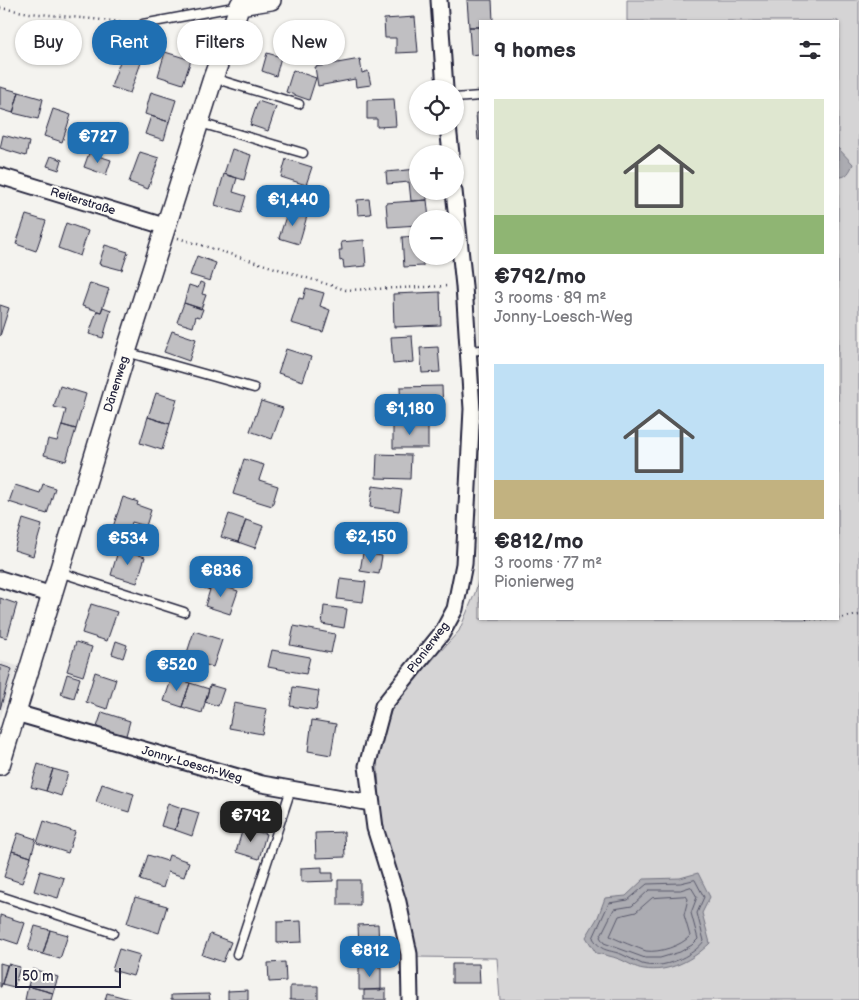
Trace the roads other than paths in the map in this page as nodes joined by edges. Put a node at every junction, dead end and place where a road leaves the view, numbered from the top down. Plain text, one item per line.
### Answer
1 (271, 0) edge
2 (439, 0) edge
3 (240, 5) junction
4 (163, 20) edge
5 (214, 78) junction
6 (444, 80) edge
7 (479, 96) edge
8 (464, 97) edge
9 (299, 104) dead end
10 (200, 123) junction
11 (303, 154) dead end
12 (0, 176) edge
13 (455, 200) edge
14 (166, 230) junction
15 (474, 350) edge
16 (126, 352) junction
17 (254, 388) dead end
18 (59, 572) junction
19 (0, 579) edge
20 (52, 595) junction
21 (184, 612) dead end
22 (16, 713) junction
23 (0, 765) edge
24 (291, 789) junction
25 (371, 803) junction
26 (0, 896) edge
27 (113, 933) dead end
28 (238, 954) dead end
29 (410, 1000) edge

1 - 3 street
2 - 6 street
3 - 4 lane
3 - 5 street, Dänenweg
5 - 9 lane
5 - 10 street, Dänenweg
7 - 8 lane
10 - 11 lane
10 - 14 street, Dänenweg
12 - 14 street, Reiterstraße
13 - 15 street, Pionierweg
14 - 16 street, Dänenweg
15 - 25 street, Pionierweg
16 - 17 lane
16 - 18 street, Dänenweg
18 - 20 street, Dänenweg
18 - 21 lane
19 - 20 street
20 - 22 street, Dänenweg
22 - 23 street, Dänenweg
22 - 24 street, Jonny-Loesch-Weg
24 - 25 street, Jonny-Loesch-Weg
24 - 28 lane
25 - 29 street, Pionierweg
26 - 27 lane

